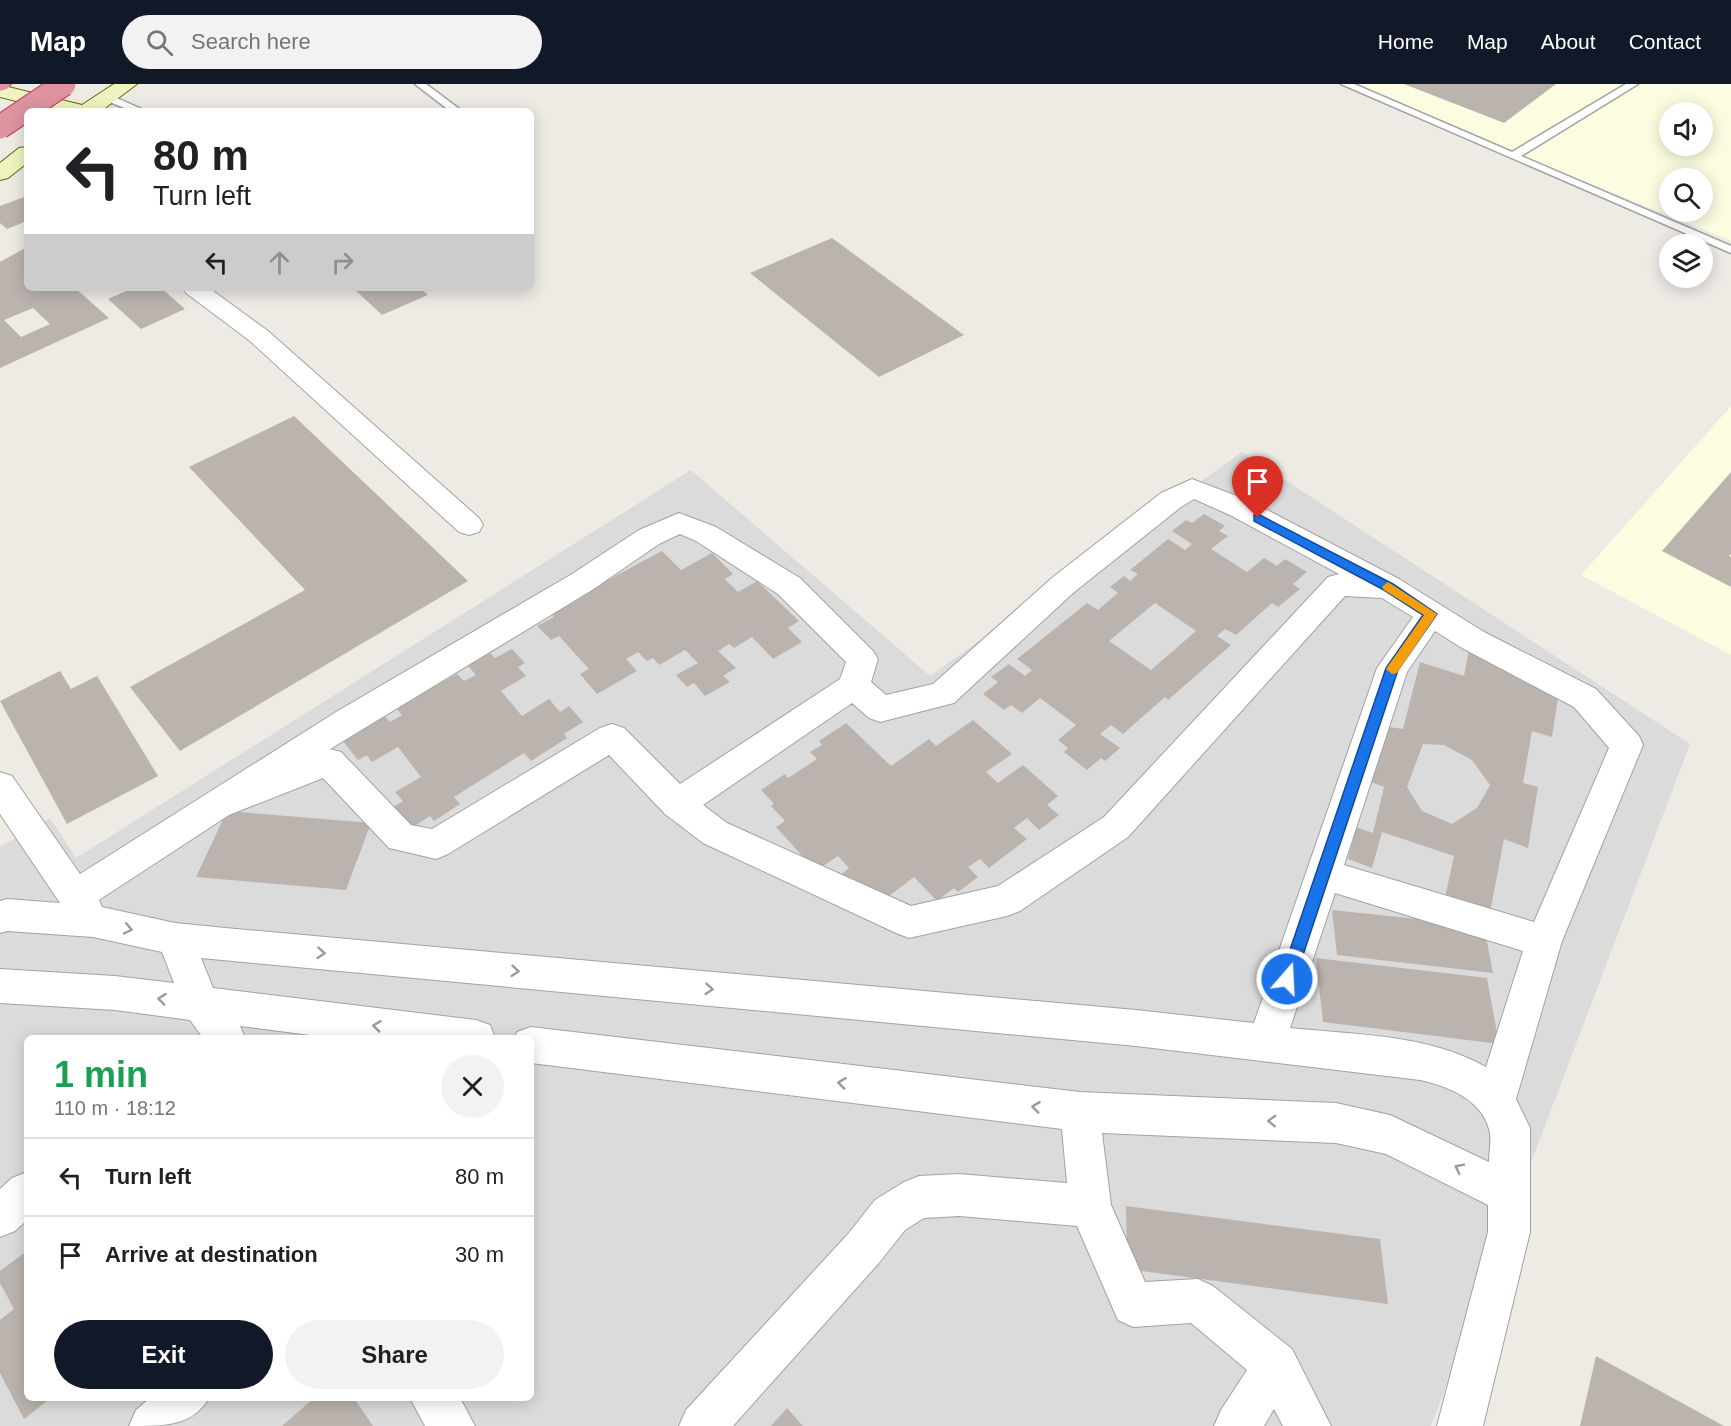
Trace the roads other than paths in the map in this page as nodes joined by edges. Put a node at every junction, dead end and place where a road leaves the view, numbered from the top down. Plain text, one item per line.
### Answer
1 (64, 84) edge
2 (127, 84) edge
3 (420, 84) edge
4 (1346, 84) edge
5 (1633, 84) edge
6 (0, 91) edge
7 (106, 97) junction
8 (28, 108) edge
9 (69, 108) edge
10 (91, 108) edge
11 (134, 108) edge
12 (453, 108) edge
13 (24, 111) edge
14 (0, 127) edge
15 (24, 155) edge
16 (1513, 156) junction
17 (0, 173) edge
18 (1731, 250) edge
19 (199, 291) edge
20 (469, 525) dead end
21 (1388, 587) junction
22 (1431, 614) junction
23 (854, 686) junction
24 (0, 786) edge
25 (219, 804) junction
26 (677, 804) junction
27 (1323, 874) junction
28 (84, 909) junction
29 (0, 917) edge
30 (175, 939) junction
31 (1544, 941) junction
32 (0, 986) edge
33 (216, 1028) edge
34 (398, 1035) edge
35 (1266, 1043) junction
36 (534, 1045) edge
37 (1496, 1100) junction
38 (1080, 1112) junction
39 (1511, 1194) junction
40 (24, 1196) edge
41 (1090, 1206) junction
42 (0, 1216) edge
43 (1276, 1365) junction
44 (182, 1401) edge
45 (435, 1401) edge
46 (152, 1426) edge
47 (452, 1426) edge
48 (702, 1426) edge
49 (1237, 1426) edge
50 (1308, 1426) edge
51 (1460, 1426) edge

1 - 8 highway, bridge
2 - 7 street
3 - 12 lane
4 - 16 lane
5 - 16 lane
6 - 9 street
7 - 10 street
7 - 11 lane
13 - 14 highway, bridge
15 - 17 street
16 - 18 lane
19 - 20 street
21 - 22 street
21 - 23 street
21 - 26 street
22 - 27 street
22 - 31 street
23 - 25 street
23 - 26 street
24 - 28 street
25 - 26 street
25 - 28 street
27 - 31 street
27 - 35 street
28 - 29 street
28 -> 30 street
30 - 33 street
30 -> 35 street
31 - 37 street
33 -> 32 street
34 -> 33 street
35 - 37 street
38 -> 36 street
37 - 39 street
39 -> 38 street
38 - 41 street
39 - 51 street
40 - 42 street
41 - 43 street
41 - 48 street
43 - 49 street
43 - 50 street
44 - 46 street
45 - 47 street

